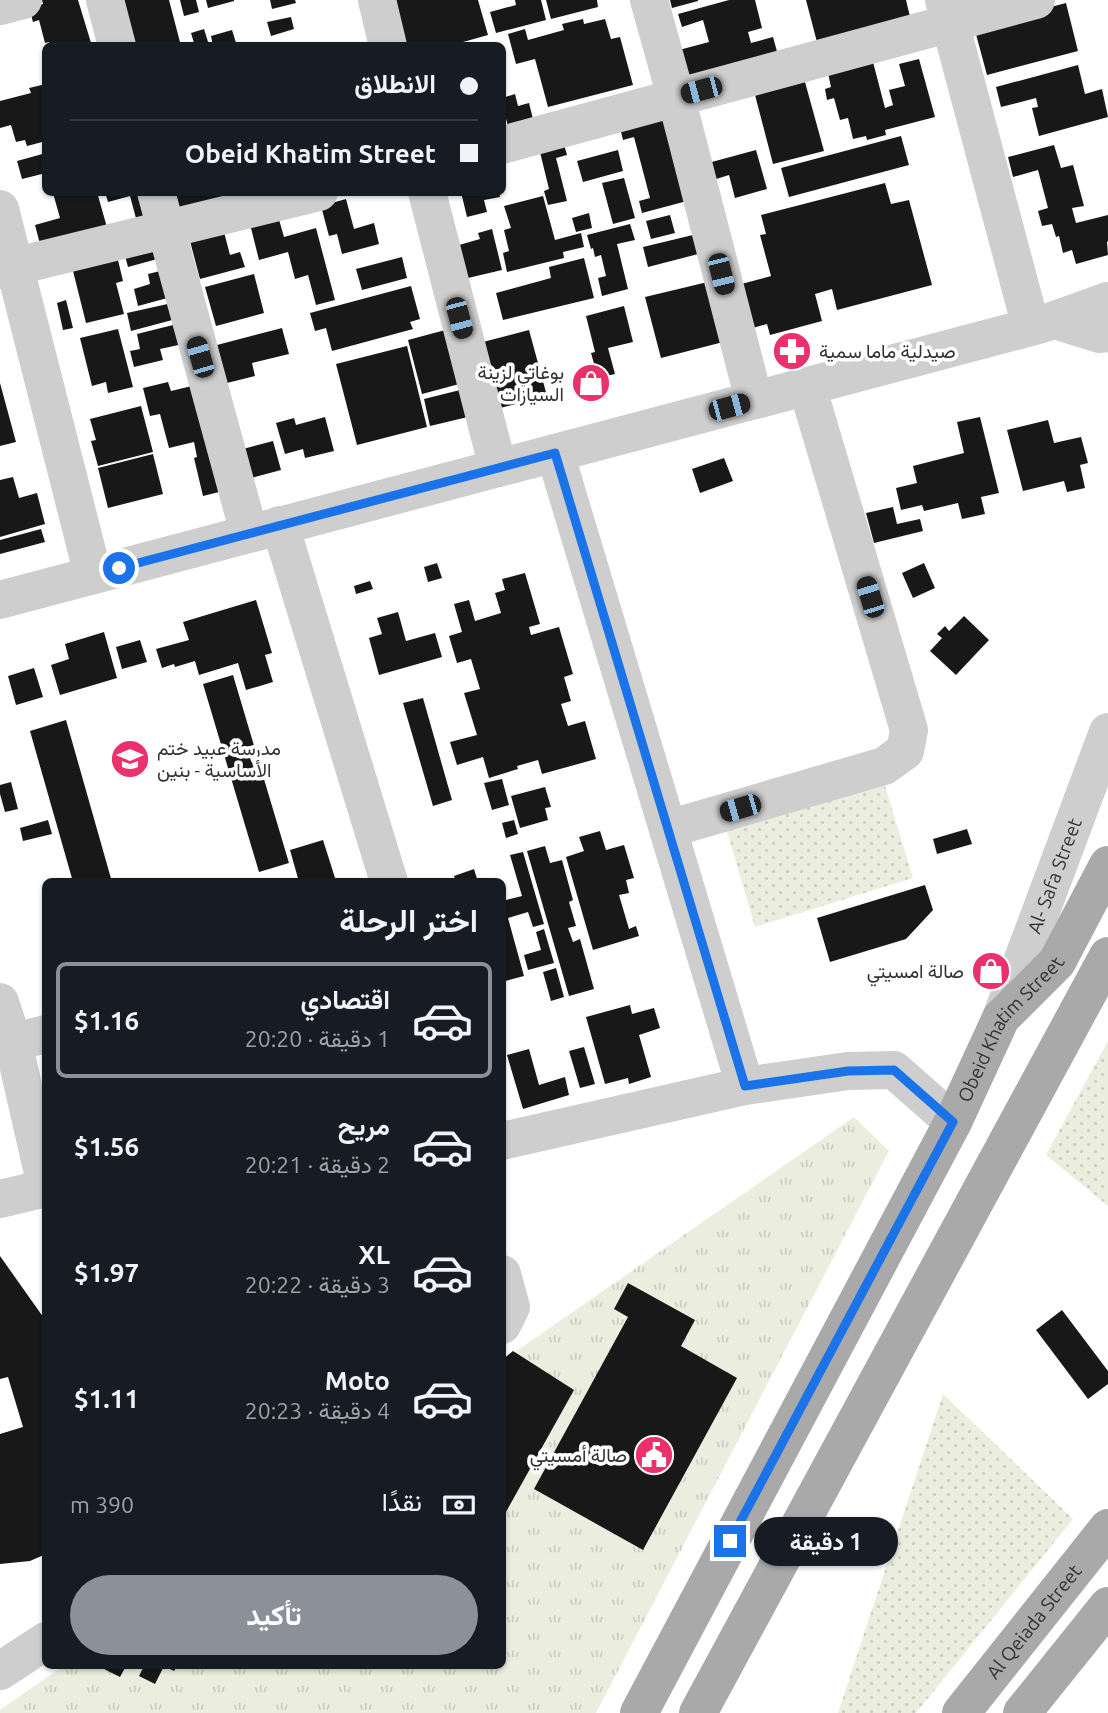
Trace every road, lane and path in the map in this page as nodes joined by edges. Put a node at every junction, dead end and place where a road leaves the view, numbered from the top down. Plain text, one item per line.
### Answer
1 (23, 0) edge
2 (105, 0) edge
3 (377, 0) edge
4 (649, 0) edge
5 (1036, 0) edge
6 (0, 6) edge
7 (947, 11) edge
8 (116, 42) edge
9 (387, 42) edge
10 (676, 97) junction
11 (506, 144) edge
12 (157, 196) edge
13 (303, 196) edge
14 (427, 196) edge
15 (0, 209) edge
16 (166, 230) junction
17 (7, 268) edge
18 (1108, 301) edge
19 (1043, 324) junction
20 (1108, 333) edge
21 (807, 386) junction
22 (754, 400) junction
23 (555, 453) junction
24 (498, 468) junction
25 (265, 529) junction
26 (93, 575) junction
27 (0, 600) edge
28 (1108, 732) edge
29 (668, 829) junction
30 (1108, 865) edge
31 (389, 878) edge
32 (1108, 956) edge
33 (0, 1002) edge
34 (1001, 1018) junction
35 (29, 1038) edge
36 (745, 1086) junction
37 (953, 1122) junction
38 (506, 1140) edge
39 (42, 1152) edge
40 (42, 1188) edge
41 (0, 1199) edge
42 (506, 1288) edge
43 (506, 1317) edge
44 (1108, 1528) edge
45 (1108, 1606) edge
46 (42, 1644) edge
47 (0, 1671) edge
48 (639, 1713) edge
49 (698, 1713) edge
50 (961, 1713) edge
51 (1022, 1713) edge

1 - 6 street
2 - 8 street
3 - 9 street
4 - 10 street
5 - 7 street
7 - 10 street
7 - 19 street
10 - 11 street
10 - 22 street
12 - 16 street
13 - 16 street
14 - 24 street
15 - 17 street
16 - 17 street
16 - 25 street
17 - 26 street
18 - 19 street
19 - 20 street
19 - 21 street
21 - 22 street
21 - 29 street
22 - 23 street
23 - 24 street
23 - 29 street
24 - 25 street
25 - 26 street
25 - 31 street
26 - 27 street
28 - 34 street, Al- Safa Street
29 - 36 street
30 - 34 main road, Obeid Khatim Street
32 - 49 main road
33 - 35 street
34 - 37 main road, Obeid Khatim Street
35 - 39 street
36 - 37 street
36 - 38 street
37 - 48 main road, Obeid Khatim Street
40 - 41 street
42 - 43 street
44 - 50 main road, Al Qeiada Street
45 - 51 main road
46 - 47 street

